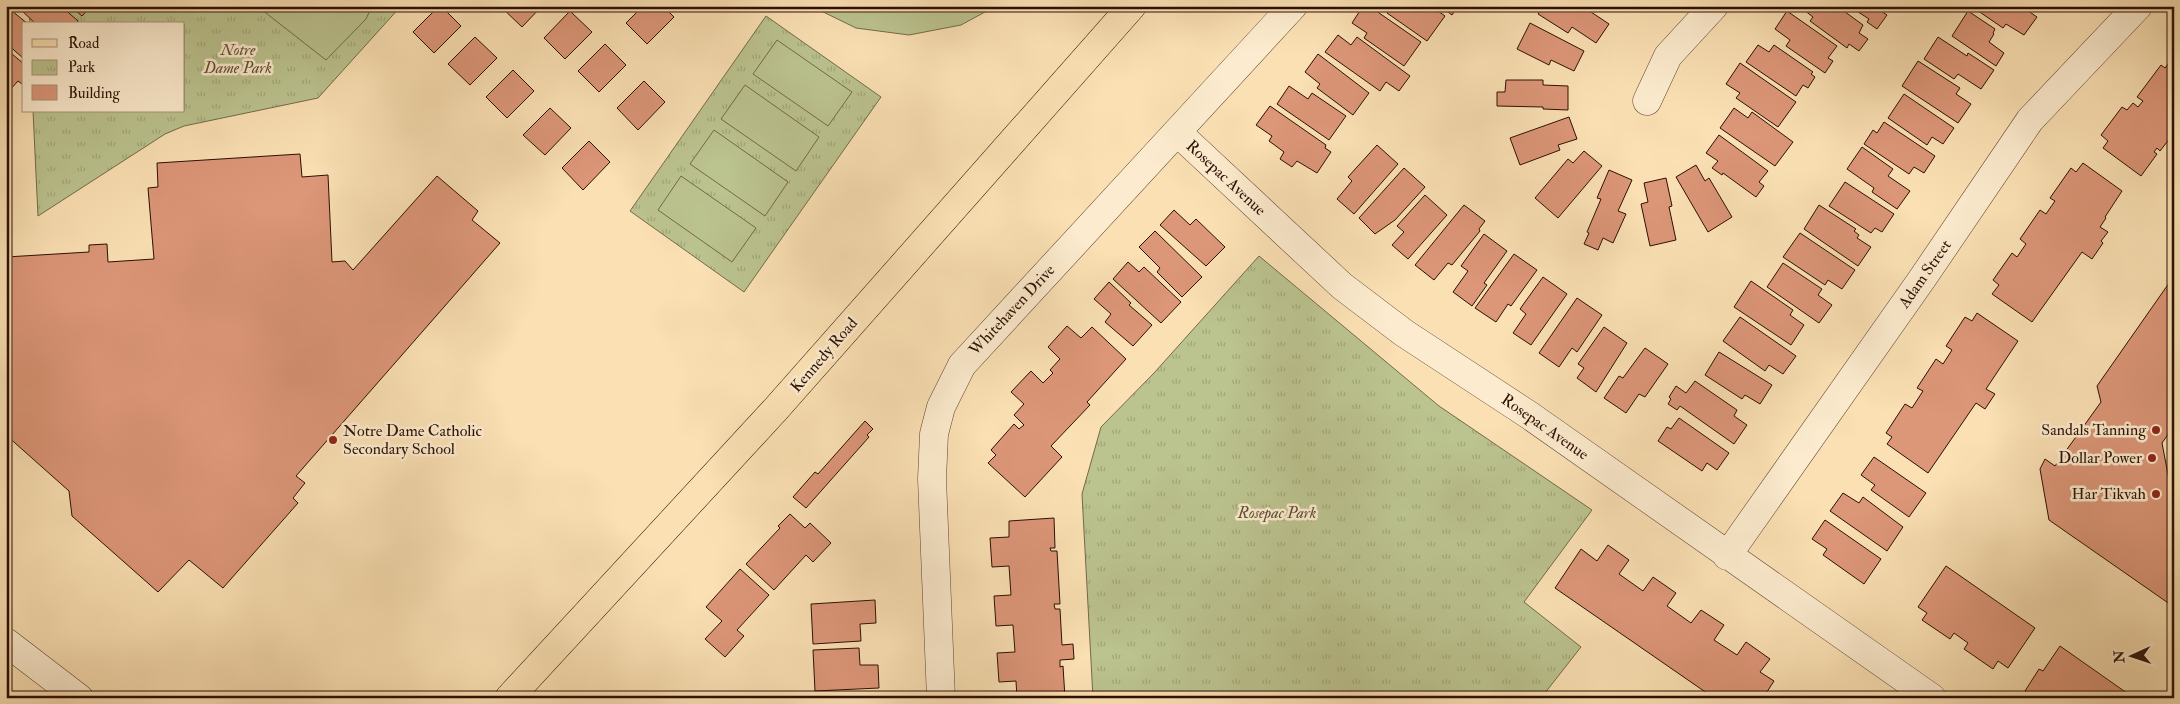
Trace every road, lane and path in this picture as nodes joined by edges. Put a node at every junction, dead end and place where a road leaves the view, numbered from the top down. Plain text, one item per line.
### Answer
1 (1132, 6) edge
2 (1293, 6) edge
3 (1714, 6) edge
4 (2138, 6) edge
5 (1647, 101) dead end
6 (1177, 132) junction
7 (1728, 556) junction
8 (6, 642) edge
9 (79, 698) edge
10 (509, 698) edge
11 (941, 698) edge
12 (1932, 698) edge

1 - 10 main road, Kennedy Road
2 - 6 street, Whitehaven Drive
3 - 5 street
4 - 7 street, Adam Street
6 - 7 street, Rosepac Avenue
6 - 11 street, Whitehaven Drive
7 - 12 street, Rosepac Avenue
8 - 9 street

